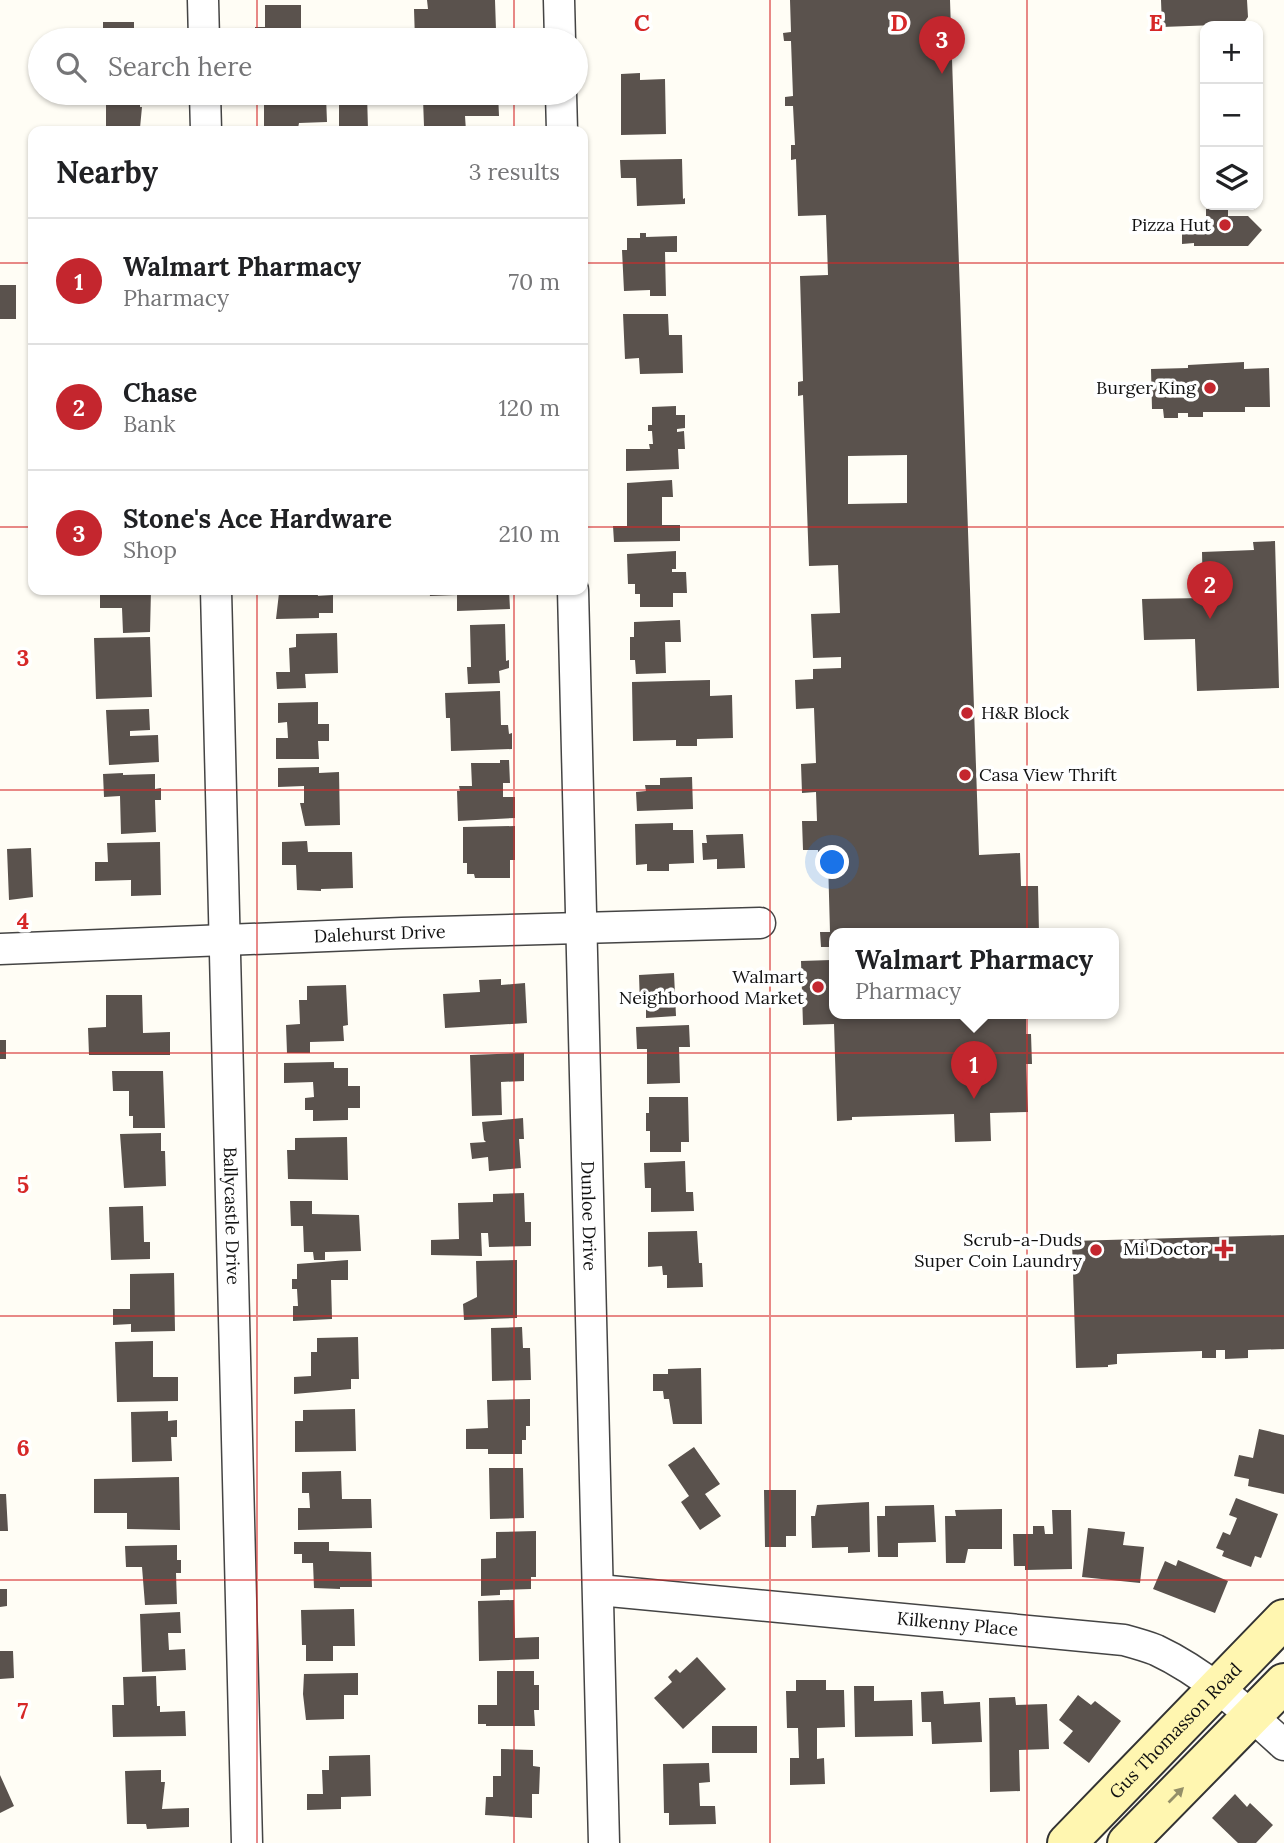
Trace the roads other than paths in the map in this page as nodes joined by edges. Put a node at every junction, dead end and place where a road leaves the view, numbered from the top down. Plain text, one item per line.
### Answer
1 (203, 0) edge
2 (559, 0) edge
3 (204, 28) edge
4 (560, 28) edge
5 (205, 105) edge
6 (561, 105) edge
7 (206, 126) edge
8 (562, 126) edge
9 (216, 595) edge
10 (573, 595) edge
11 (760, 923) dead end
12 (581, 927) junction
13 (223, 940) junction
14 (0, 949) edge
15 (599, 1590) junction
16 (1284, 1619) edge
17 (1284, 1683) edge
18 (1216, 1689) junction
19 (1253, 1716) junction
20 (1284, 1745) edge
21 (247, 1843) edge
22 (604, 1843) edge
23 (1067, 1843) edge
24 (1128, 1843) edge

1 - 3 street
2 - 4 street
5 - 7 street
6 - 8 street
9 - 13 street, Ballycastle Drive
10 - 12 street, Dunloe Drive
11 - 12 street, Dalehurst Drive
12 - 13 street, Dalehurst Drive
12 - 15 street, Dunloe Drive
13 - 14 street, Dalehurst Drive
13 - 21 street, Ballycastle Drive
15 - 18 street, Kilkenny Place
15 - 22 street, Dunloe Drive
16 - 18 main road, Gus Thomasson Road
17 - 19 main road
18 - 19 street, Kilkenny Place
18 - 23 main road, Gus Thomasson Road
19 - 20 street, Kilkenny Place
24 -> 19 main road

